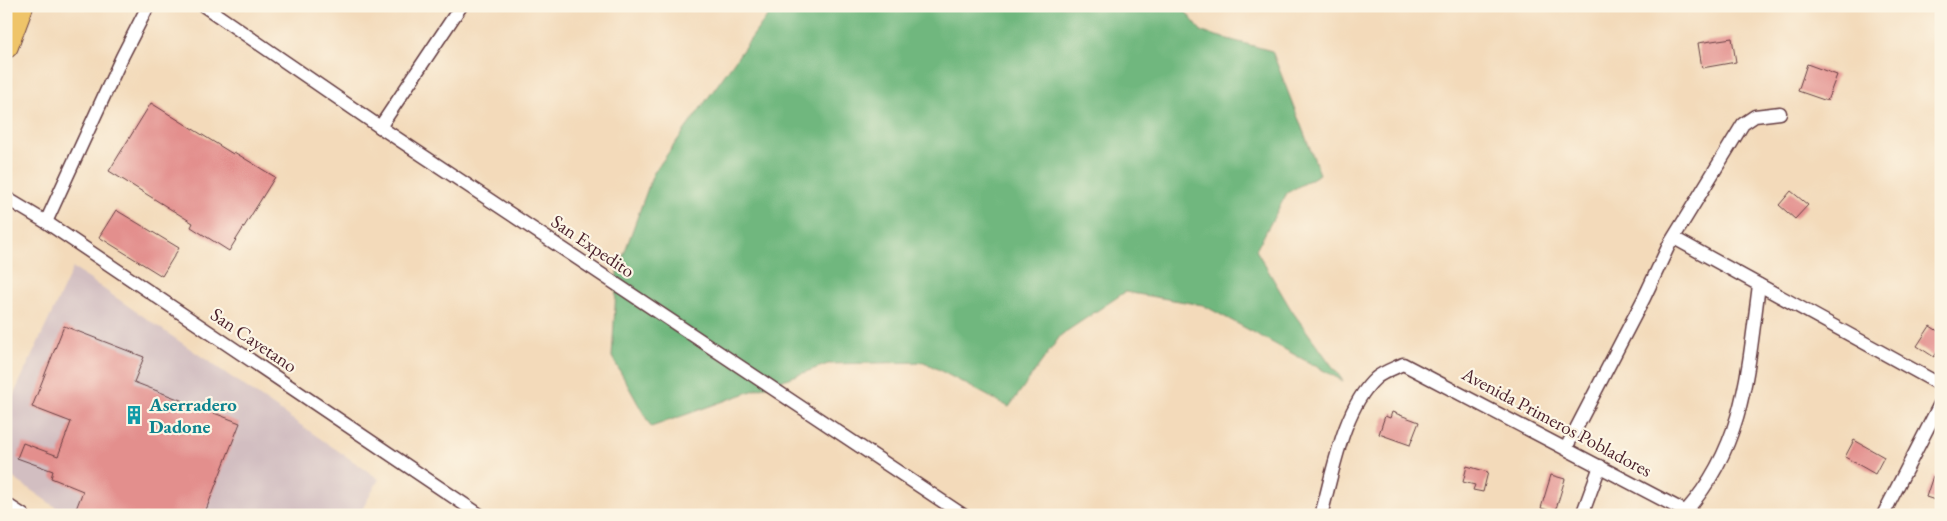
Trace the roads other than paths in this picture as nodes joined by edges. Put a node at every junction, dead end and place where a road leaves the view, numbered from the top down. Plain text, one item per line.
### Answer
1 (21, 6) edge
2 (148, 6) edge
3 (204, 6) edge
4 (461, 6) edge
5 (6, 46) edge
6 (1780, 113) dead end
7 (380, 127) junction
8 (6, 198) edge
9 (46, 222) junction
10 (1674, 238) junction
11 (1759, 285) junction
12 (1941, 385) edge
13 (1941, 402) edge
14 (1566, 448) junction
15 (1600, 466) junction
16 (6, 504) edge
17 (1689, 513) edge
18 (23, 515) edge
19 (480, 515) edge
20 (963, 515) edge
21 (1321, 515) edge
22 (1582, 515) edge
23 (1883, 515) edge

1 - 5 highway
2 - 9 street
3 - 7 street, San Expedito
4 - 7 street
6 - 10 street
7 - 20 street, San Expedito
8 - 9 street, San Cayetano
9 - 19 street, San Cayetano
10 - 11 street
10 - 14 street
11 - 12 street
11 - 17 street
13 - 23 street
14 - 15 street, Avenida Primeros Pobladores
14 - 21 street, Avenida Primeros Pobladores
15 - 17 street, Avenida Primeros Pobladores
15 - 22 street
16 - 18 street

